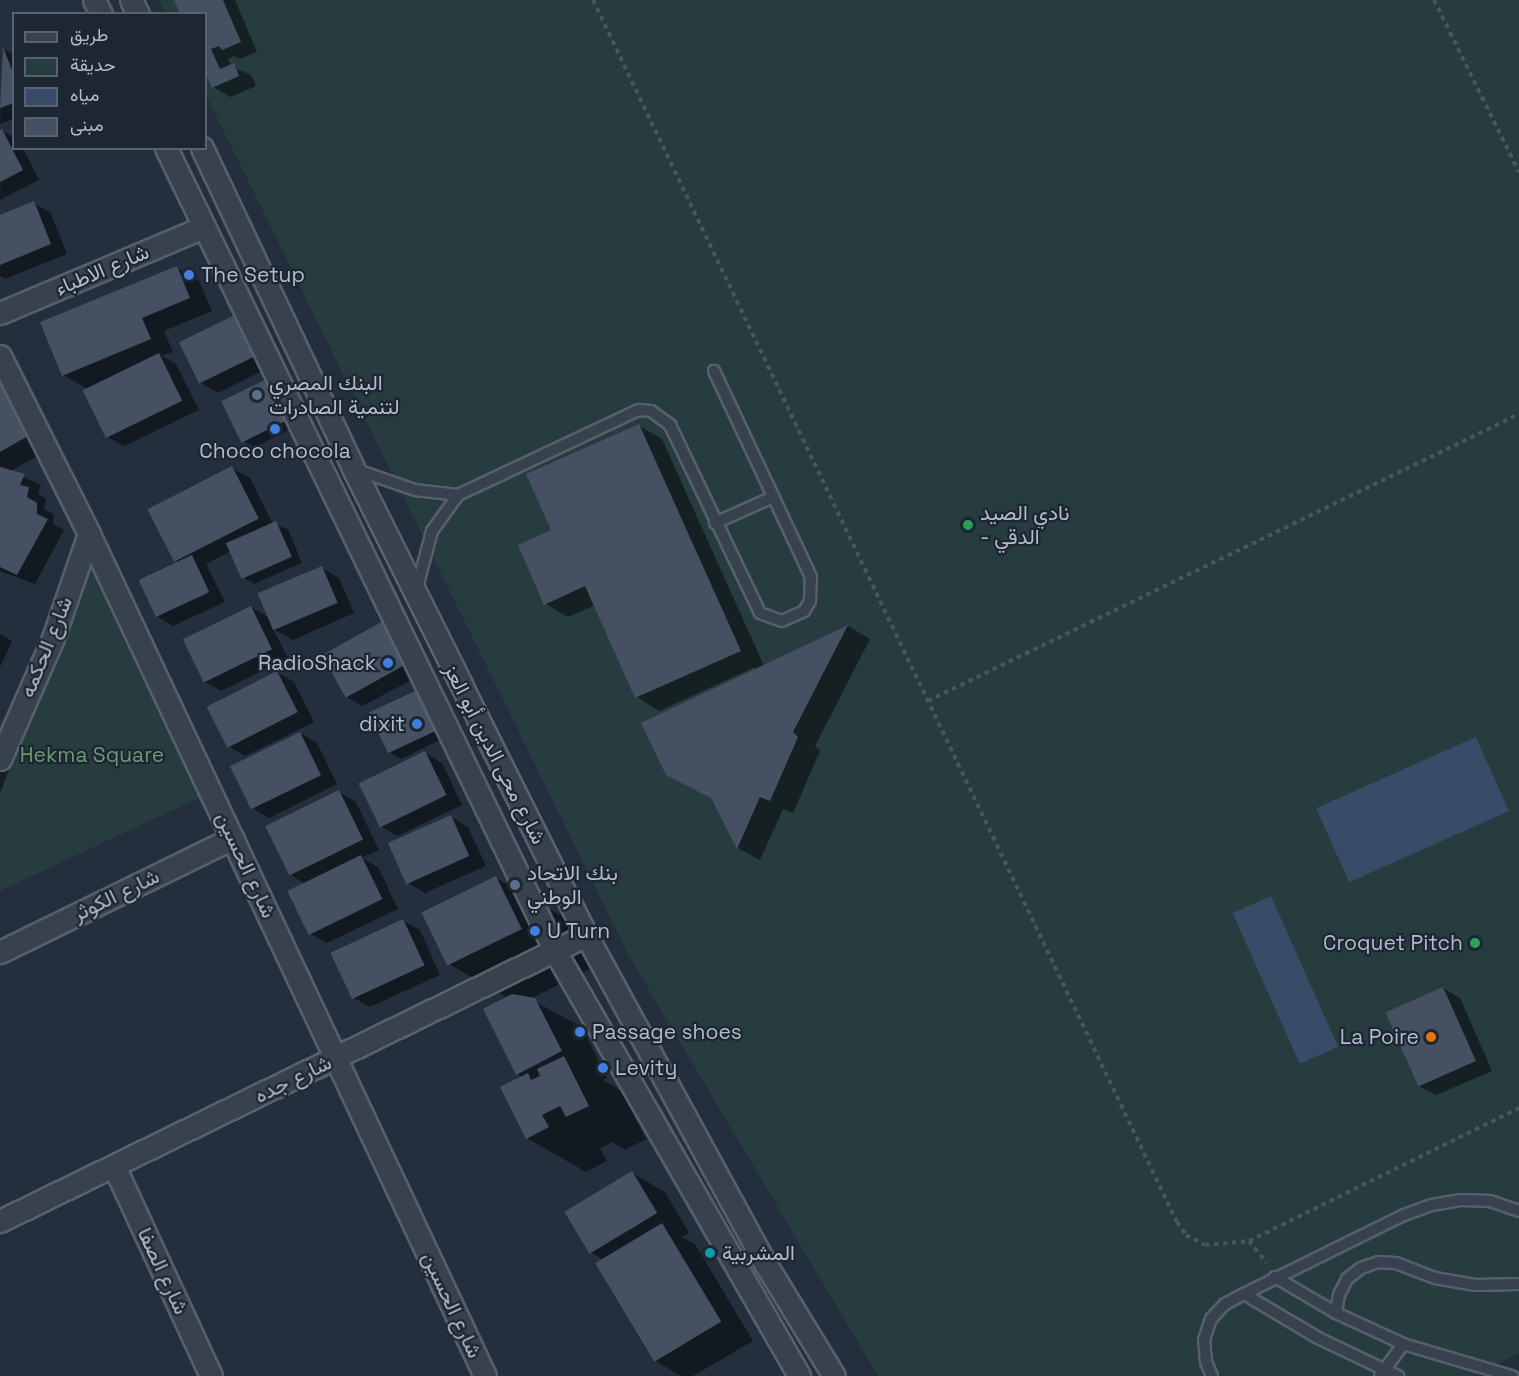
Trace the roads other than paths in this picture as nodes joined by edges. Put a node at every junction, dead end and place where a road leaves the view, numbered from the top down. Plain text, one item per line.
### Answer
1 (167, 150) edge
2 (203, 150) edge
3 (204, 226) junction
4 (0, 313) edge
5 (0, 356) edge
6 (714, 371) dead end
7 (353, 468) junction
8 (458, 495) junction
9 (773, 497) junction
10 (715, 523) junction
11 (89, 534) junction
12 (416, 596) junction
13 (6, 729) edge
14 (0, 759) edge
15 (233, 838) junction
16 (586, 935) junction
17 (555, 951) junction
18 (0, 952) edge
19 (338, 1057) junction
20 (114, 1166) junction
21 (1519, 1211) edge
22 (0, 1221) edge
23 (1275, 1277) junction
24 (1519, 1284) edge
25 (1244, 1294) junction
26 (1336, 1313) junction
27 (1403, 1344) junction
28 (1382, 1374) edge
29 (211, 1376) edge
30 (485, 1376) edge
31 (799, 1376) edge
32 (834, 1376) edge
33 (1212, 1376) edge
34 (1398, 1376) edge
35 (1512, 1376) edge

1 - 3 street, شارع محى الدين أبو العز
2 - 7 street, شارع محى الدين أبو العز
3 - 4 street, شارع الاطباء
3 - 17 street, شارع محى الدين أبو العز
5 - 11 street, شارع الحسين
6 - 9 lane
7 - 8 lane
7 - 12 street, شارع محى الدين أبو العز
8 - 10 lane
8 - 12 lane
9 - 10 lane
9 - 10 lane
11 - 13 street, شارع الحكمه
11 - 15 street, شارع الحسين
12 - 16 street, شارع محى الدين أبو العز
13 - 14 street, شارع الحكمه
15 - 18 street, شارع الكوثر
15 - 19 street, شارع الحسين
16 - 17 street, شارع جده
16 - 32 street, شارع محى الدين أبو العز
17 - 19 street, شارع جده
17 - 31 street, شارع محى الدين أبو العز
19 - 20 street, شارع جده
19 - 30 street, شارع الحسين
20 - 22 street, شارع جده
20 - 29 street, شارع الصفا
21 - 23 lane
23 - 25 lane
23 - 26 lane
24 - 26 lane
25 - 28 lane
25 - 33 lane
26 - 27 lane
27 - 28 lane
27 - 35 lane
28 - 34 lane

